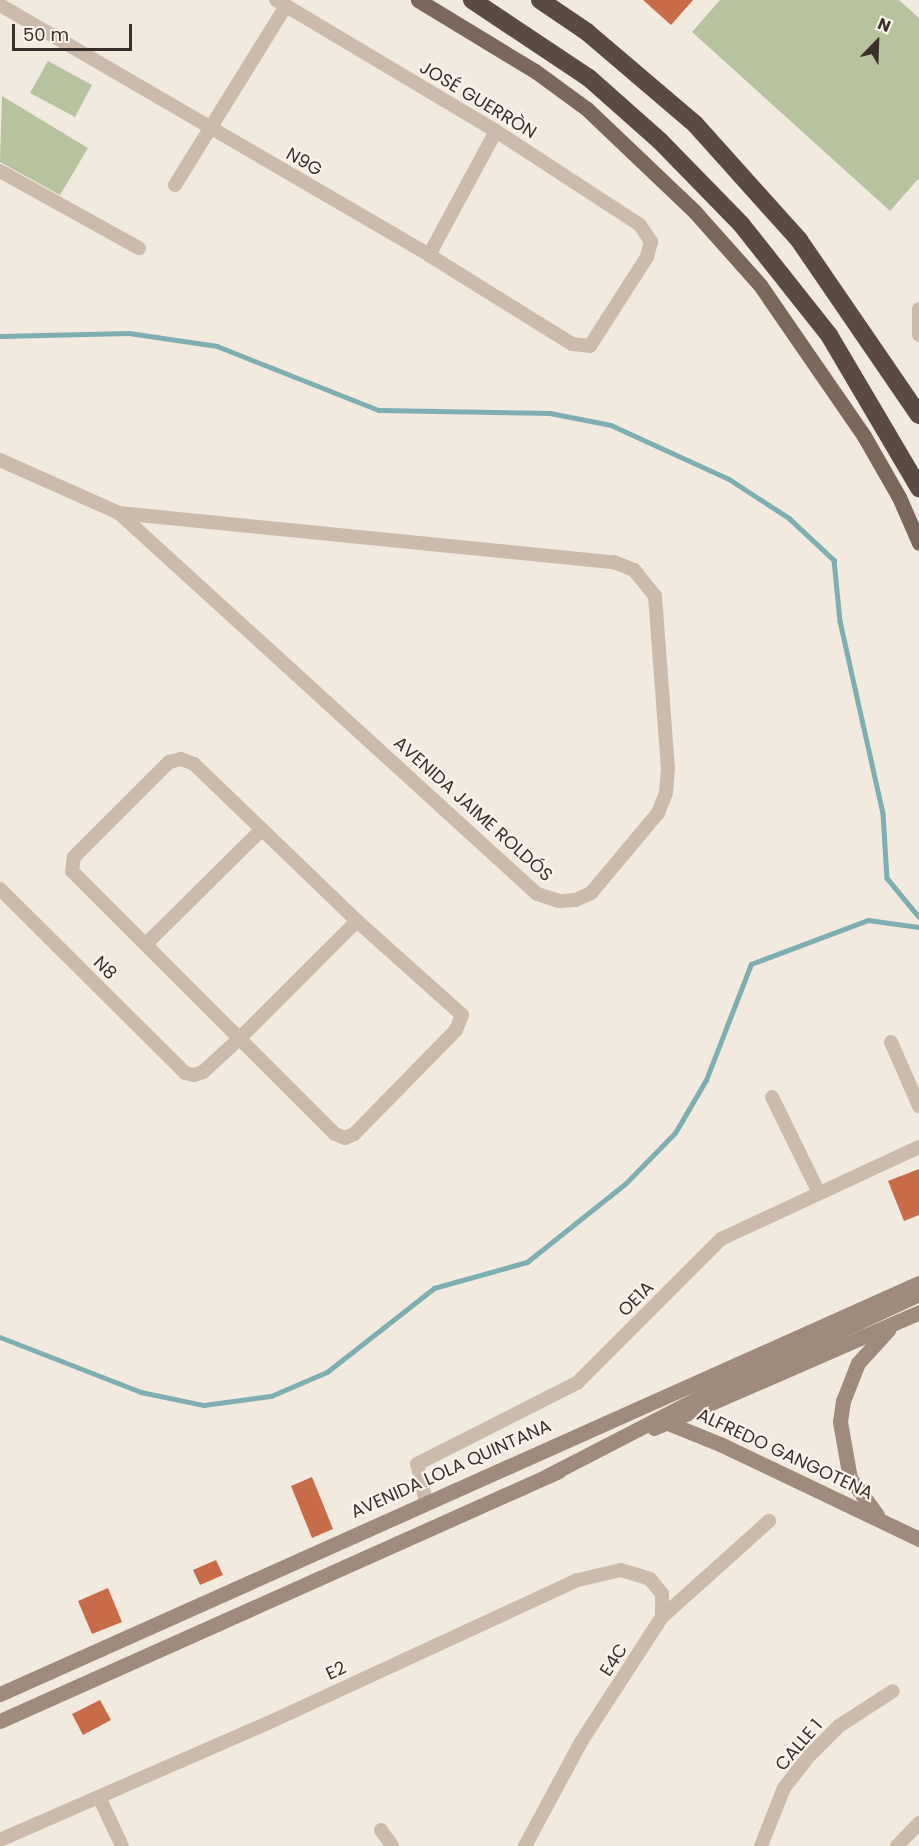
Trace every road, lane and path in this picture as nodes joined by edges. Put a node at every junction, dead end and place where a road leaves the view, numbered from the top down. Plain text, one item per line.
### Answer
1 (418, 0) edge
2 (472, 0) edge
3 (540, 0) edge
4 (281, 3) edge
5 (0, 5) edge
6 (212, 129) junction
7 (496, 131) junction
8 (0, 171) edge
9 (175, 184) dead end
10 (139, 248) dead end
11 (429, 255) junction
12 (919, 309) edge
13 (919, 335) edge
14 (590, 346) joint
15 (919, 415) edge
16 (0, 460) edge
17 (919, 488) edge
18 (119, 513) junction
19 (919, 543) edge
20 (261, 830) junction
21 (0, 889) edge
22 (357, 921) junction
23 (146, 944) junction
24 (239, 1039) junction
25 (891, 1042) dead end
26 (772, 1097) dead end
27 (919, 1106) edge
28 (919, 1147) edge
29 (818, 1191) junction
30 (919, 1283) edge
31 (919, 1294) edge
32 (919, 1312) edge
33 (900, 1321) junction
34 (632, 1410) junction
35 (667, 1422) junction
36 (547, 1476) junction
37 (426, 1502) junction
38 (769, 1521) dead end
39 (886, 1523) junction
40 (919, 1539) edge
41 (662, 1617) junction
42 (893, 1691) dead end
43 (0, 1694) edge
44 (0, 1721) edge
45 (99, 1797) junction
46 (919, 1823) edge
47 (381, 1830) dead end
48 (0, 1840) edge
49 (122, 1846) edge
50 (392, 1846) edge
51 (525, 1846) edge
52 (761, 1846) edge
53 (897, 1846) edge

1 - 19 main road
2 - 17 highway
3 - 15 highway
4 - 6 street
4 - 7 street, JOSÉ GUERRÒN
5 - 6 street, N9G
6 - 9 street
6 - 11 street, N9G
7 - 11 street
7 - 14 street, JOSÉ GUERRÒN
8 - 10 street
11 - 14 street, N9G
12 - 13 street
16 - 18 street, AVENIDA JAIME ROLDÓS
18 - 18 street, AVENIDA JAIME ROLDÓS
20 - 22 street
20 - 23 street
20 - 23 street
21 - 24 street, N8
22 - 24 street
22 - 24 street
23 - 24 street
25 - 27 street
26 - 29 street
28 - 29 street, OE1A
29 - 37 street, OE1A
30 - 34 main road, AVENIDA LOLA QUINTANA
31 - 36 main road, bridge
32 - 33 main road
33 - 35 main road
33 - 39 main road
34 - 35 main road, ALFREDO GANGOTENA
34 - 37 main road, AVENIDA LOLA QUINTANA
35 - 36 main road
35 - 39 main road, ALFREDO GANGOTENA
36 - 44 main road
37 - 43 main road, AVENIDA LOLA QUINTANA
38 - 41 street, E4C
39 - 40 main road, ALFREDO GANGOTENA
41 - 45 street, E2
41 - 51 street, E4C
42 - 52 street, CALLE 1
45 - 48 street, E2
45 - 49 street
46 - 53 street
47 - 50 street

